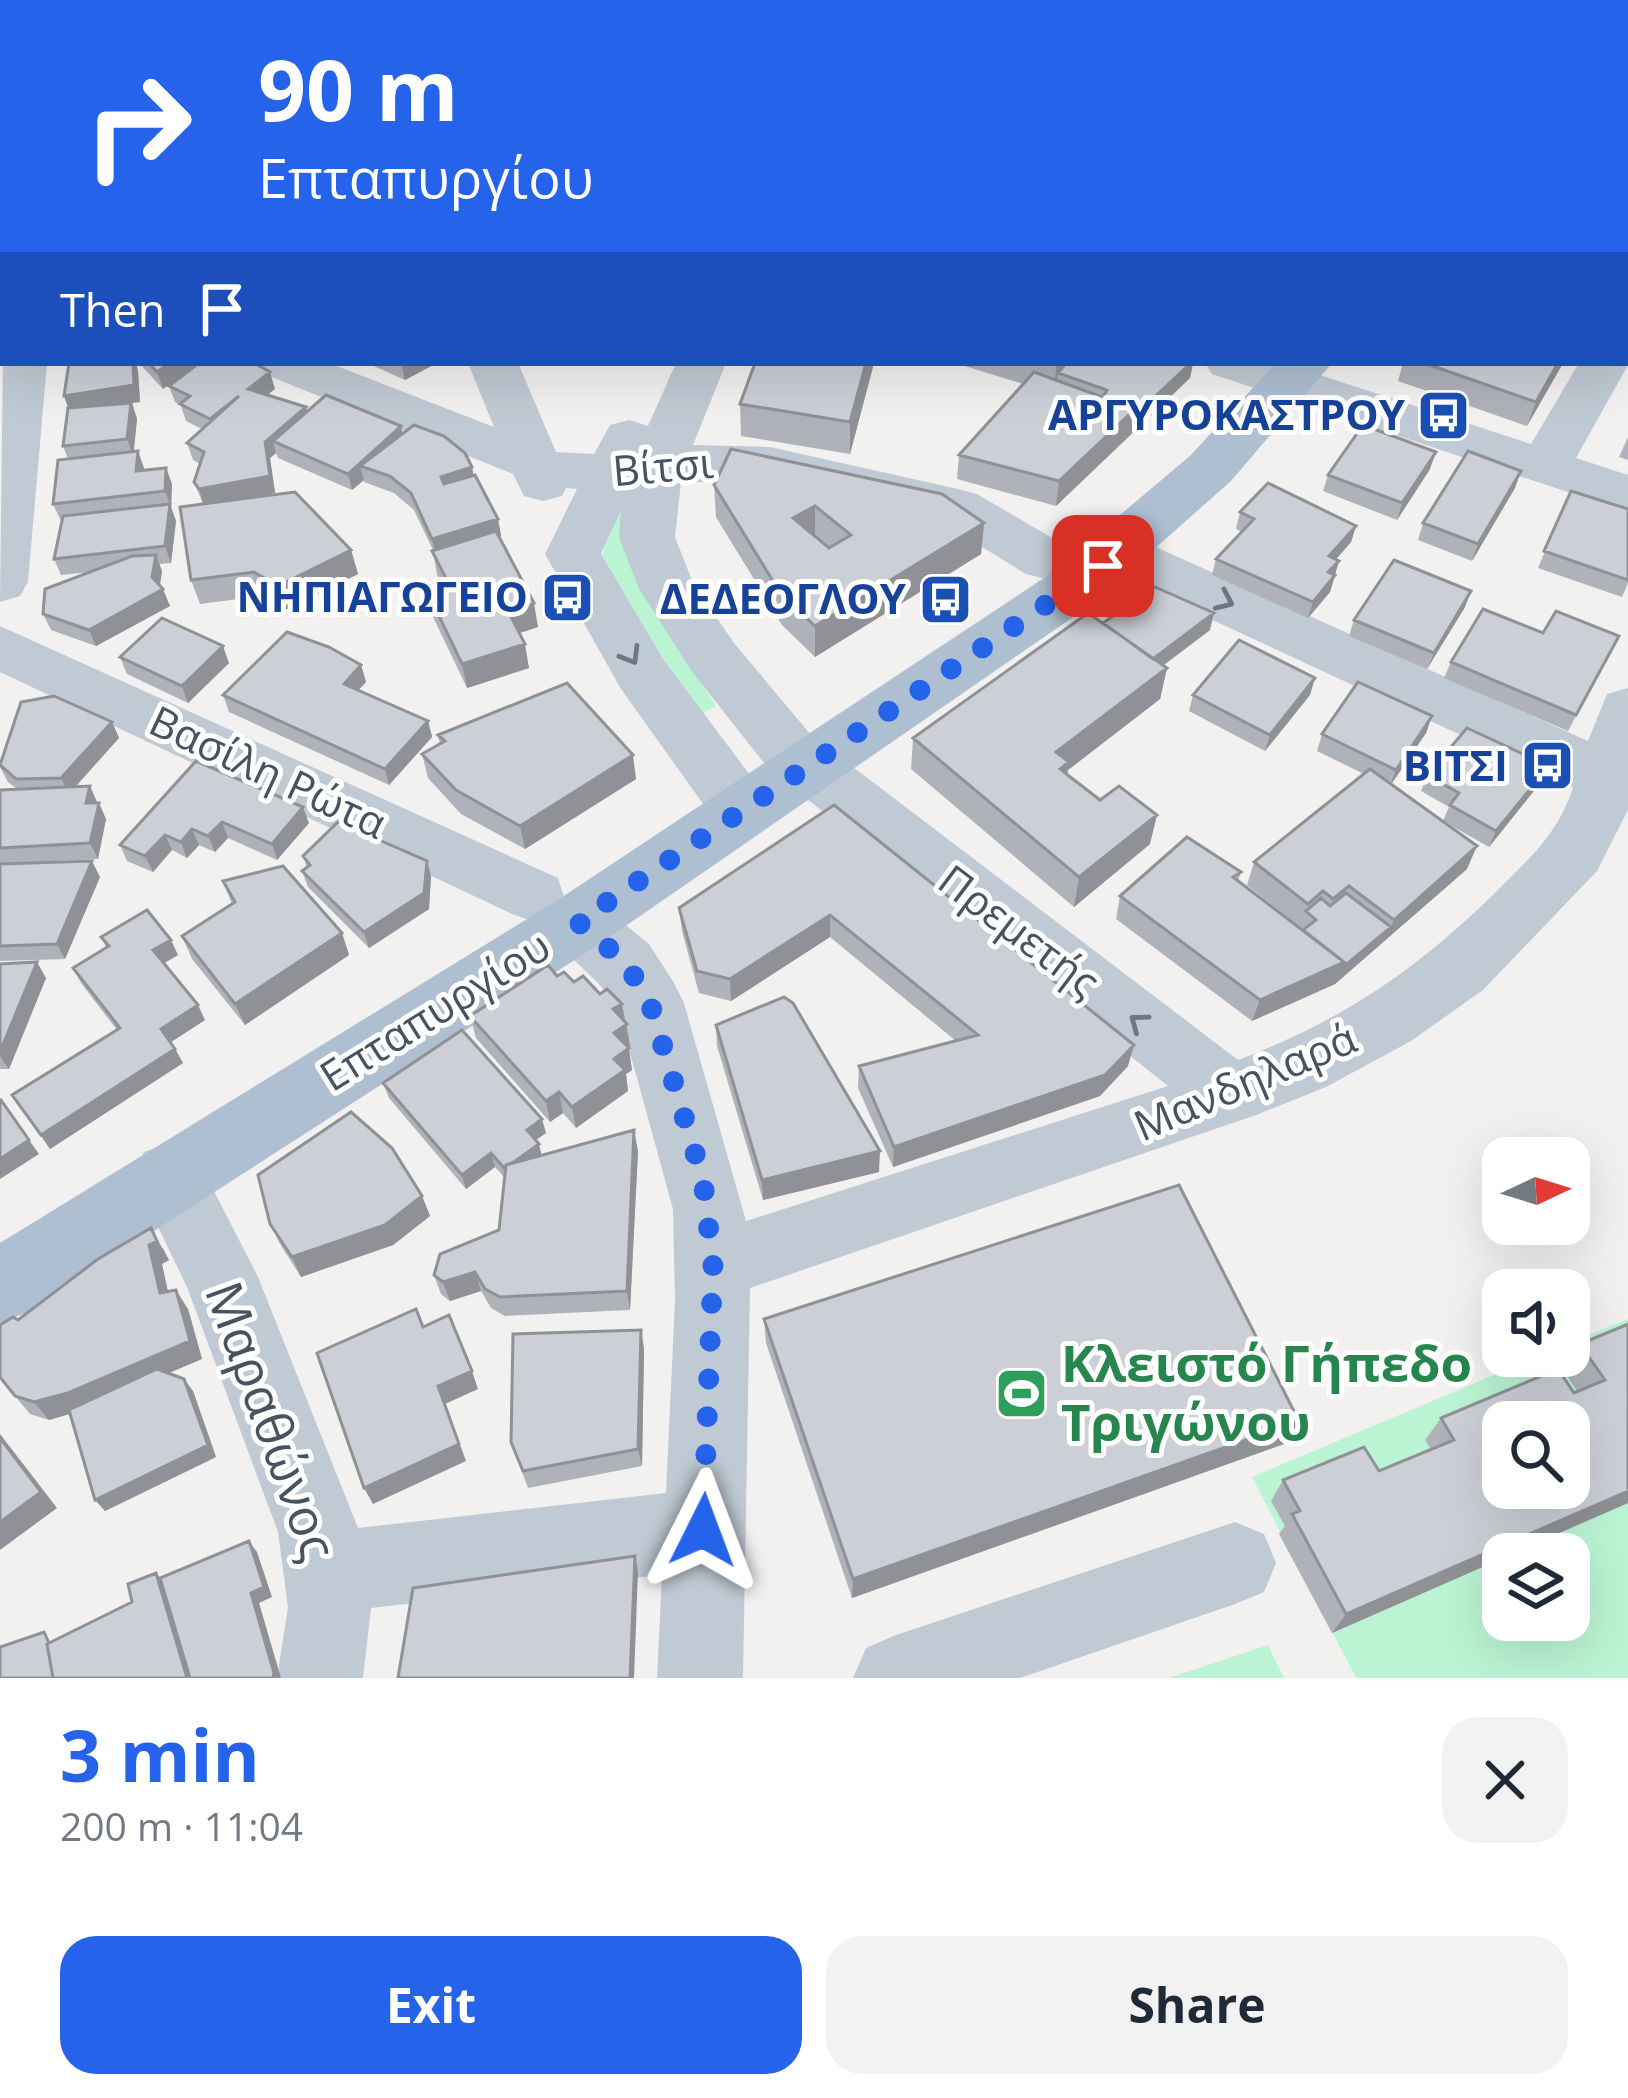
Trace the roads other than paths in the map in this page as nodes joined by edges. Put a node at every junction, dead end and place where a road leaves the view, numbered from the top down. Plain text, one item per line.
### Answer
1 (22, 366) edge
2 (289, 366) edge
3 (494, 366) edge
4 (658, 366) edge
5 (699, 366) edge
6 (1602, 366) edge
7 (1266, 368) edge
8 (535, 465) junction
9 (639, 467) junction
10 (1544, 467) junction
11 (1628, 494) edge
12 (1118, 553) junction
13 (573, 554) junction
14 (1046, 560) junction
15 (0, 583) edge
16 (0, 647) edge
17 (1628, 710) edge
18 (791, 753) junction
19 (1618, 780) edge
20 (729, 795) junction
21 (556, 909) junction
22 (1231, 1094) junction
23 (170, 1175) junction
24 (0, 1233) edge
25 (713, 1266) junction
26 (0, 1286) edge
27 (703, 1530) junction
28 (1235, 1563) dead end
29 (328, 1572) junction
30 (320, 1678) edge
31 (700, 1678) edge
32 (896, 1678) edge

1 - 15 street
2 - 8 street, Βίτσι
3 - 8 street
4 - 9 street
5 - 9 street
6 - 10 street
7 - 10 street
7 - 12 main road, Επταπυργίου
7 - 14 main road, Επταπυργίου
8 - 9 street, Βίτσι
8 - 13 street
9 - 13 street
9 - 14 street, Βίτσι
9 - 18 street, Πρεμετής
10 - 11 street
12 - 18 main road, Επταπυργίου
12 -> 19 street
13 -> 20 street
14 - 18 main road, Επταπυργίου
16 - 21 street, Βασίλη Ρώτα
17 - 19 street, Μανδηλαρά
18 - 20 main road, Επταπυργίου
22 -> 18 street, Πρεμετής
19 - 22 street, Μανδηλαρά
20 - 21 main road, Επταπυργίου
21 - 23 main road, Επταπυργίου
21 - 24 main road, Επταπυργίου
21 - 25 street, Βασίλη Ρώτα
22 - 25 street, Μανδηλαρά
23 - 26 main road, Επταπυργίου
23 - 29 street, Μαραθώνος
25 - 27 street, Βασίλη Ρώτα
27 - 29 street
27 - 31 street, Βασίλη Ρώτα
28 - 32 street
29 - 30 street, Μαραθώνος

